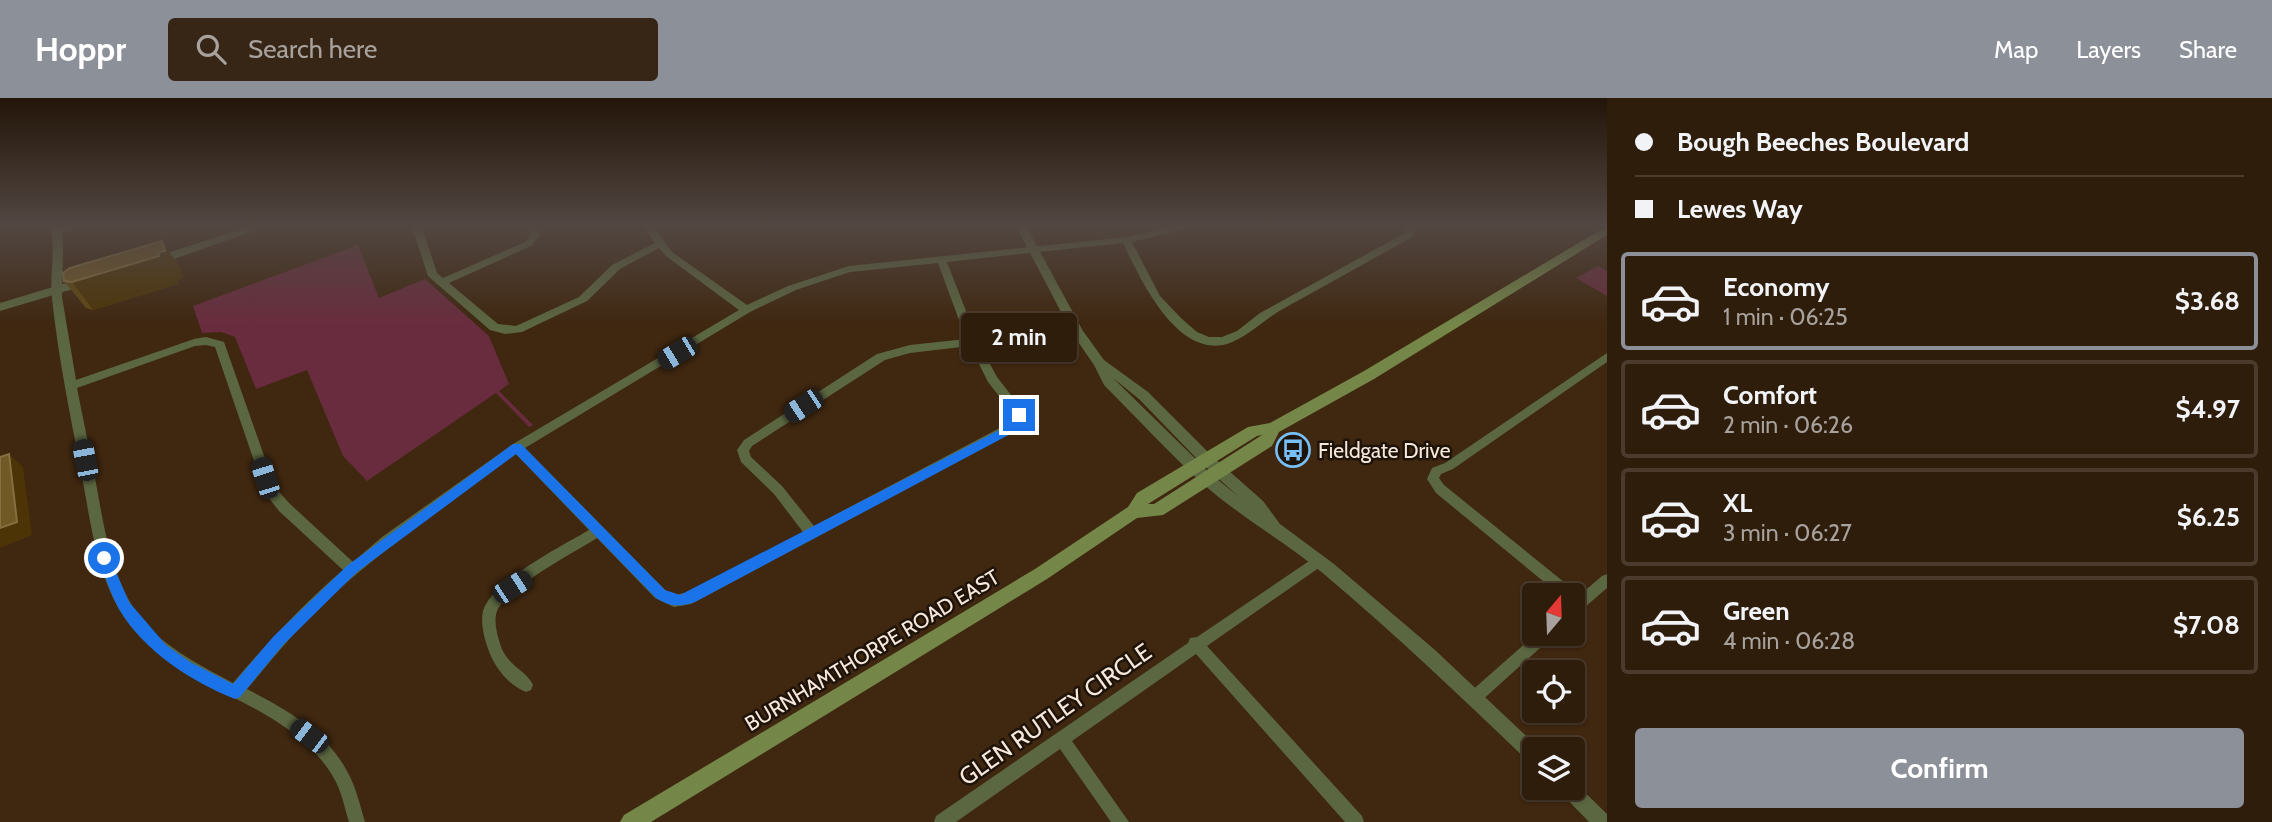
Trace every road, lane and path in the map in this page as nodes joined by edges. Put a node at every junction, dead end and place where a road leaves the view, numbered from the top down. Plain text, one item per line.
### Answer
1 (59, 258) edge
2 (166, 258) edge
3 (427, 258) edge
4 (497, 258) edge
5 (634, 258) edge
6 (674, 258) edge
7 (941, 258) joint
8 (1038, 258) edge
9 (1135, 258) edge
10 (1368, 258) edge
11 (1561, 258) edge
12 (144, 265) edge
13 (94, 279) edge
14 (442, 282) junction
15 (56, 290) junction
16 (0, 307) edge
17 (746, 310) junction
18 (973, 342) junction
19 (1607, 357) edge
20 (71, 386) junction
21 (1273, 428) junction
22 (517, 447) junction
23 (1200, 463) junction
24 (1214, 475) junction
25 (1134, 512) junction
26 (598, 531) junction
27 (811, 532) junction
28 (1318, 561) junction
29 (352, 569) junction
30 (1607, 580) edge
31 (1552, 583) edge
32 (1586, 593) edge
33 (1195, 643) junction
34 (1532, 646) edge
35 (526, 685) dead end
36 (235, 692) junction
37 (1474, 698) junction
38 (1061, 738) junction
39 (1522, 744) edge
40 (1580, 800) edge
41 (356, 822) edge
42 (631, 822) edge
43 (942, 822) edge
44 (1121, 822) edge
45 (1356, 822) edge
46 (1602, 822) edge

1 - 15 street
2 - 12 street
3 - 14 street
4 - 14 street
5 - 14 street
6 - 17 street
7 - 17 street
7 - 18 street
8 - 23 street
9 - 10 street
11 - 21 main road, BURNHAMTHORPE ROAD EAST
13 - 15 street
15 - 16 street
15 - 20 street
17 - 22 street
18 - 27 street
18 - 27 street
19 - 31 street
20 - 29 street
20 - 36 street
21 - 23 main road, BURNHAMTHORPE ROAD EAST
21 - 24 main road, BURNHAMTHORPE ROAD EAST
22 - 26 street
22 - 29 street
23 - 24 street
23 - 25 main road, BURNHAMTHORPE ROAD EAST
24 - 25 main road, BURNHAMTHORPE ROAD EAST
24 - 28 street
25 - 42 main road, BURNHAMTHORPE ROAD EAST
26 - 27 street
26 - 35 street
28 - 33 street, GLEN RUTLEY CIRCLE
28 - 37 street
29 - 36 street
30 - 32 street
33 - 38 street, GLEN RUTLEY CIRCLE
33 - 45 street
34 - 37 street
36 - 41 street
37 - 39 street
38 - 43 street, GLEN RUTLEY CIRCLE
38 - 44 street
40 - 46 street

